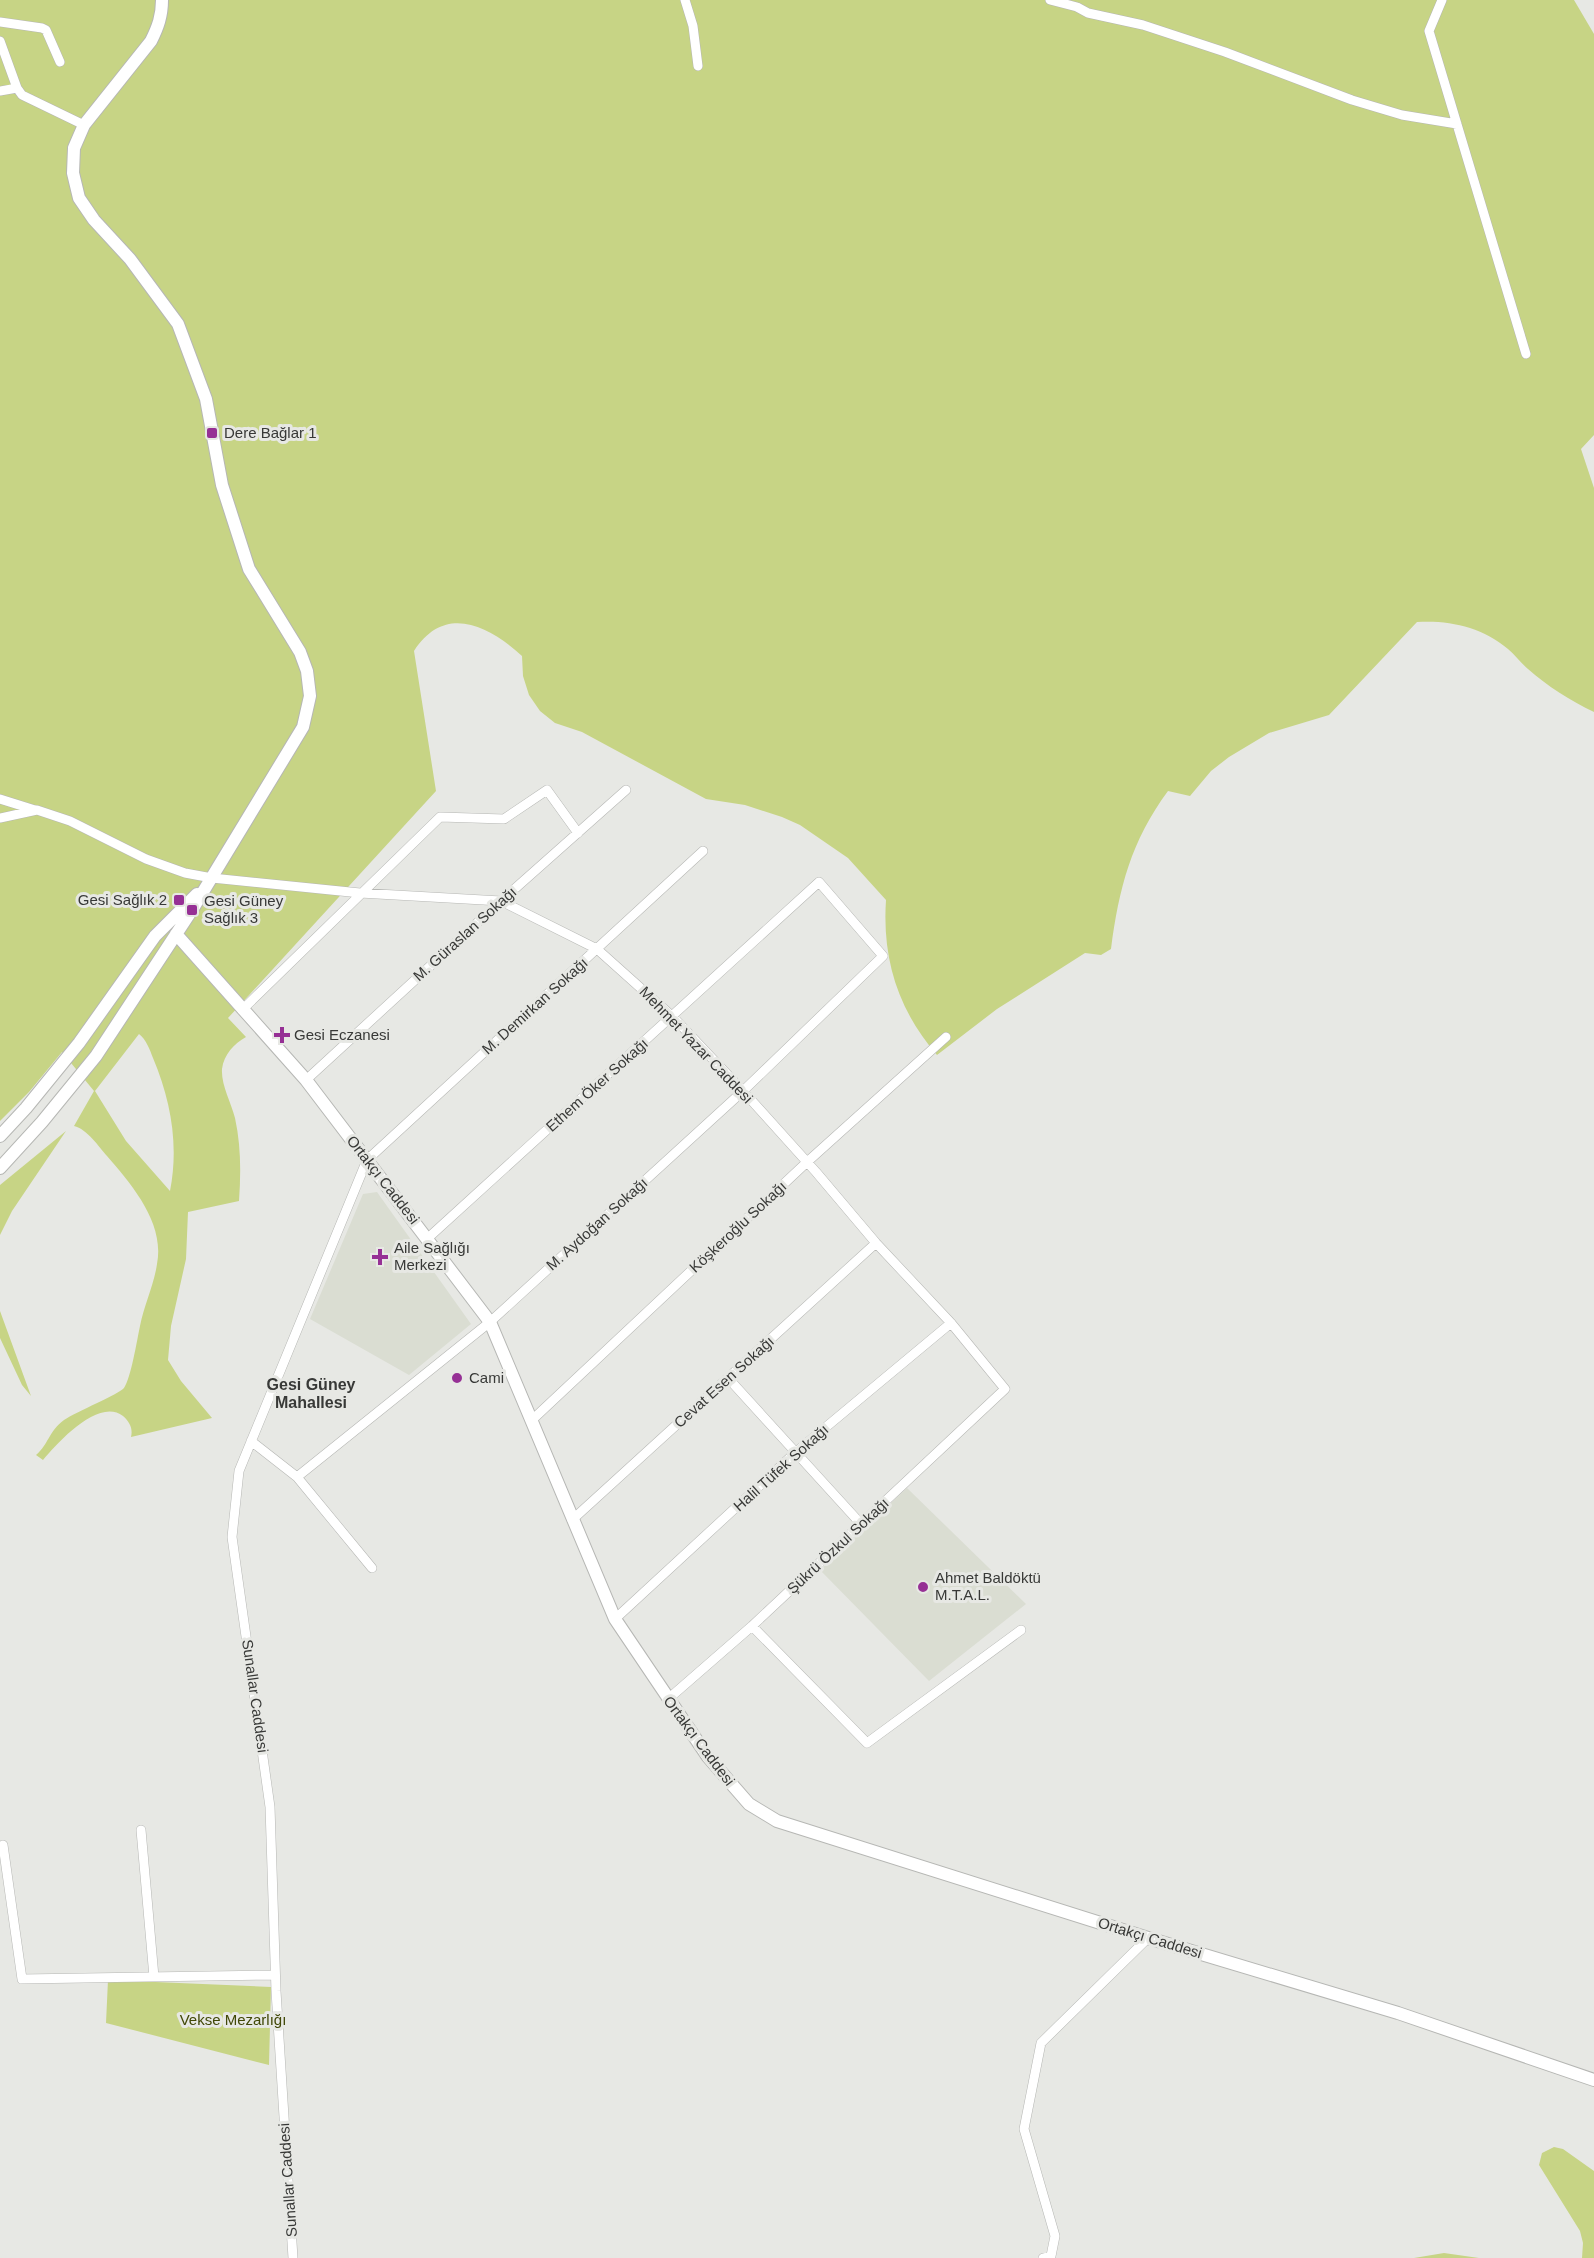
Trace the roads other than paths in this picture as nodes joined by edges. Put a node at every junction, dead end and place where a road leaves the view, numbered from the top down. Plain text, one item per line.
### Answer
1 (162, 0) edge
2 (685, 0) edge
3 (1050, 0) edge
4 (1442, 0) edge
5 (0, 22) edge
6 (0, 41) edge
7 (60, 62) dead end
8 (698, 66) dead end
9 (17, 88) junction
10 (0, 91) edge
11 (1457, 124) junction
12 (84, 125) junction
13 (1526, 354) dead end
14 (626, 790) dead end
15 (0, 799) edge
16 (37, 810) junction
17 (0, 818) edge
18 (578, 833) junction
19 (703, 851) dead end
20 (212, 878) junction
21 (360, 893) junction
22 (501, 901) junction
23 (176, 934) junction
24 (597, 949) junction
25 (884, 956) joint
26 (242, 1010) junction
27 (673, 1017) junction
28 (945, 1037) dead end
29 (306, 1080) junction
30 (743, 1091) junction
31 (0, 1136) edge
32 (367, 1160) junction
33 (806, 1163) junction
34 (0, 1168) edge
35 (428, 1238) junction
36 (876, 1243) junction
37 (490, 1323) junction
38 (951, 1323) junction
39 (728, 1378) junction
40 (1005, 1389) joint
41 (532, 1420) junction
42 (251, 1441) junction
43 (796, 1452) junction
44 (297, 1477) junction
45 (572, 1520) junction
46 (861, 1524) junction
47 (372, 1568) dead end
48 (615, 1619) junction
49 (752, 1626) junction
50 (1021, 1630) dead end
51 (667, 1700) junction
52 (141, 1830) dead end
53 (3, 1845) dead end
54 (1148, 1938) junction
55 (275, 1975) junction
56 (154, 1977) junction
57 (1594, 2080) edge
58 (294, 2258) edge
59 (1043, 2258) edge

1 - 12 street
2 - 8 street
3 - 11 street
4 - 11 street
5 - 7 street
6 - 9 street
9 - 10 street
9 - 12 street
11 - 13 street
12 - 20 street
14 - 18 street, M. Güraslan Sokağı
15 - 16 street, Mehmet Yazar Caddesi
16 - 17 street
16 - 20 street, Mehmet Yazar Caddesi
18 - 21 street
18 - 22 street, M. Güraslan Sokağı
19 - 24 street, M. Demirkan Sokağı
20 - 21 street, Mehmet Yazar Caddesi
20 - 23 street
20 - 31 street
21 - 22 street, Mehmet Yazar Caddesi
21 - 26 street
22 - 24 street, Mehmet Yazar Caddesi
22 - 29 street, M. Güraslan Sokağı
23 - 26 street, Ortakçı Caddesi
23 - 34 street
24 - 27 street, Mehmet Yazar Caddesi
24 - 32 street, M. Demirkan Sokağı
25 - 27 street, Ethem Öker Sokağı
25 - 30 street, M. Aydoğan Sokağı
26 - 29 street, Ortakçı Caddesi
27 - 30 street, Mehmet Yazar Caddesi
27 - 35 street, Ethem Öker Sokağı
28 - 33 street, Köşkeroğlu Sokağı
29 - 32 street, Ortakçı Caddesi
30 - 33 street, Mehmet Yazar Caddesi
30 - 37 street, M. Aydoğan Sokağı
32 - 35 street, Ortakçı Caddesi
32 - 42 street, Sunallar Caddesi
33 - 36 street, Mehmet Yazar Caddesi
33 - 41 street, Köşkeroğlu Sokağı
35 - 37 street, Ortakçı Caddesi
36 - 38 street, Mehmet Yazar Caddesi
36 - 39 street, Cevat Esen Sokağı
37 - 41 street, Ortakçı Caddesi
37 - 44 street, M. Aydoğan Sokağı
38 - 40 street, Mehmet Yazar Caddesi
38 - 43 street, Halil Tüfek Sokağı
39 - 43 street
39 - 45 street, Cevat Esen Sokağı
40 - 46 street, Şükrü Özkul Sokağı
41 - 45 street, Ortakçı Caddesi
42 - 44 street
42 - 55 street, Sunallar Caddesi
43 - 46 street
43 - 48 street, Halil Tüfek Sokağı
44 - 47 street
45 - 48 street, Ortakçı Caddesi
46 - 49 street, Şükrü Özkul Sokağı
48 - 51 street, Ortakçı Caddesi
49 - 50 street
49 - 51 street, Şükrü Özkul Sokağı
51 - 54 street, Ortakçı Caddesi
52 - 56 street
53 - 56 street
54 - 57 street, Ortakçı Caddesi
54 - 59 street
55 - 56 street
55 - 58 street, Sunallar Caddesi

